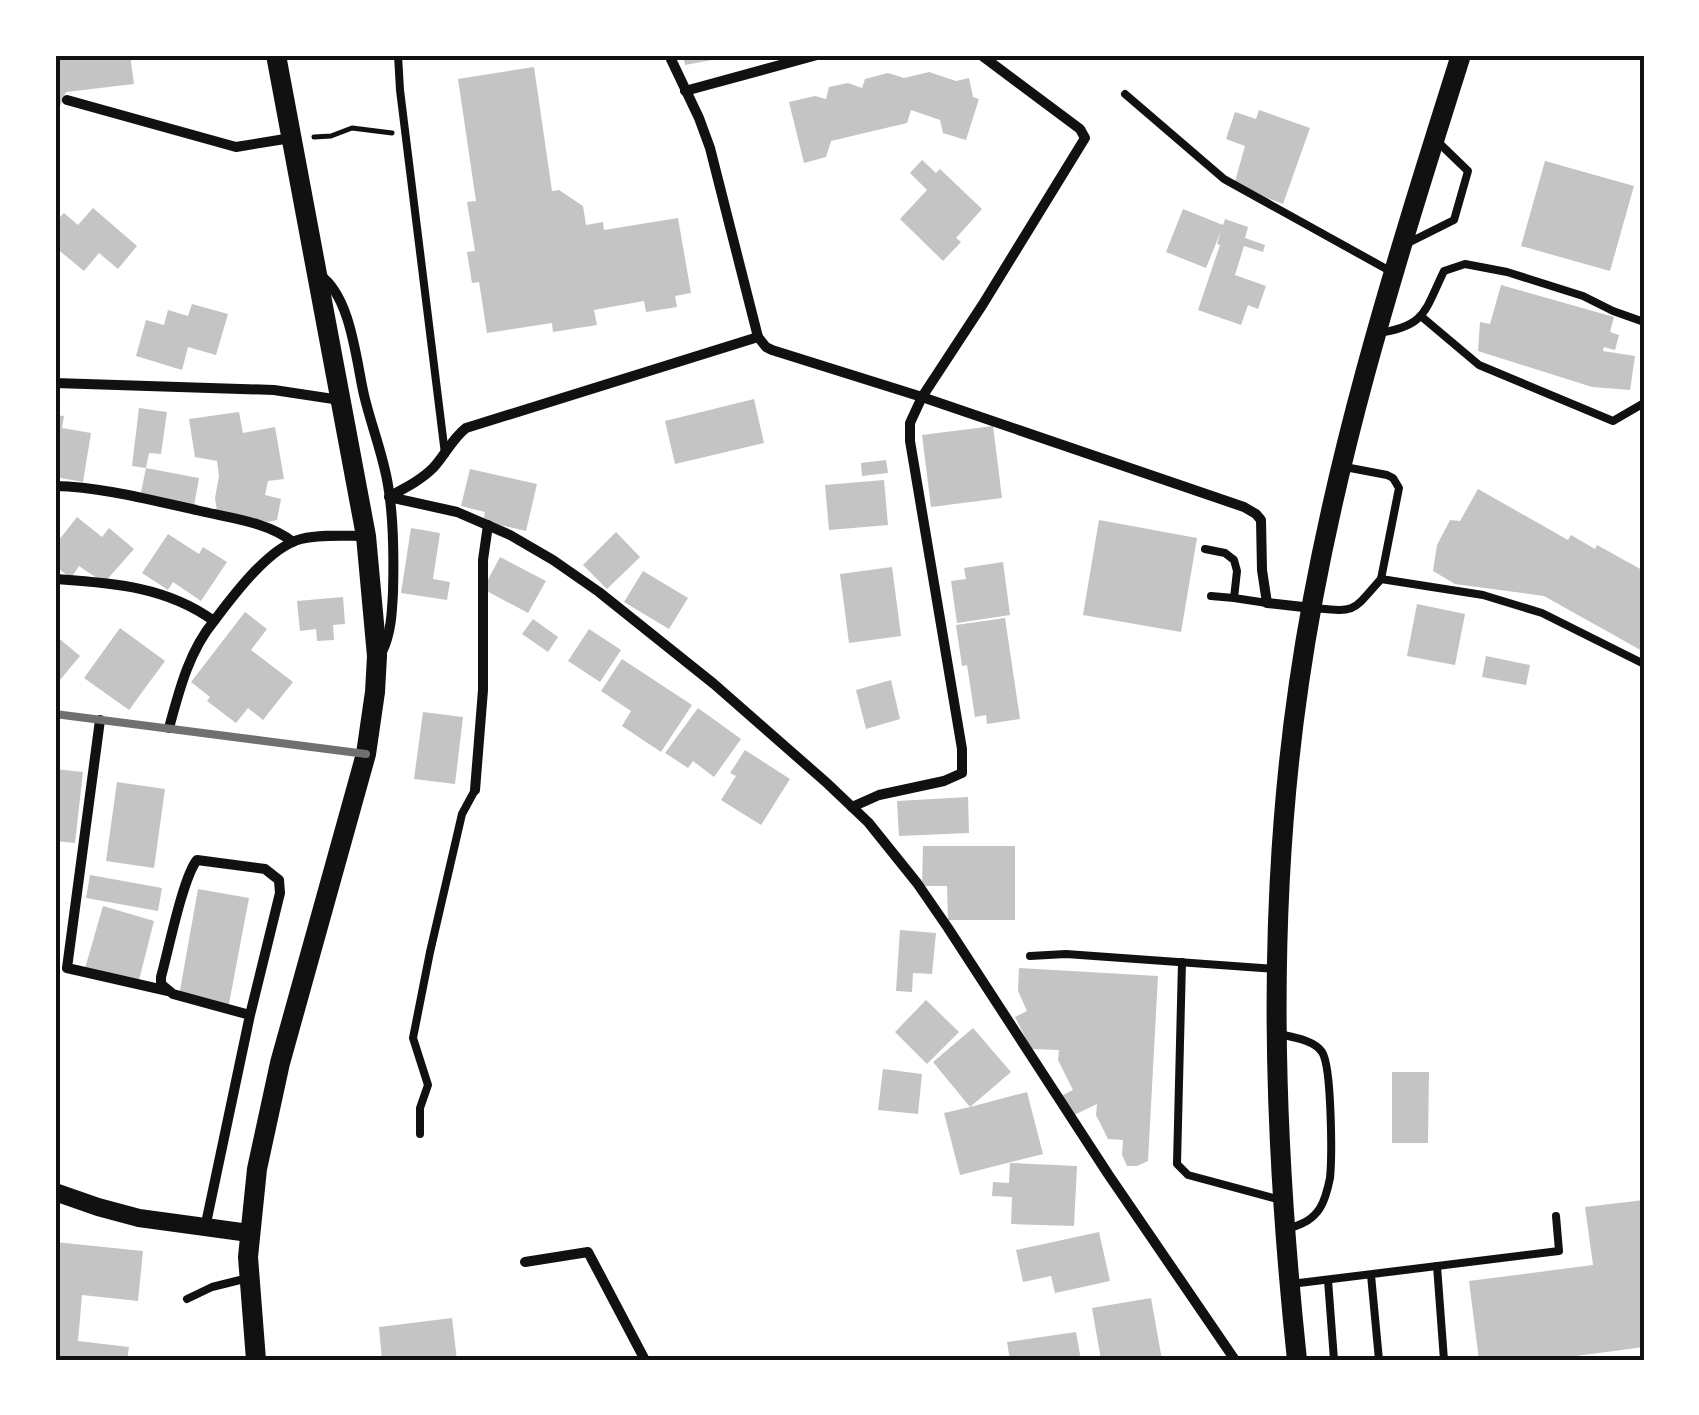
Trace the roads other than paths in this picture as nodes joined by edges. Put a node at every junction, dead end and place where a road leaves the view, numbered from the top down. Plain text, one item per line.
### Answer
1 (276, 55) edge
2 (398, 55) edge
3 (670, 55) edge
4 (817, 55) edge
5 (980, 55) edge
6 (1460, 55) edge
7 (791, 58) edge
8 (685, 91) junction
9 (1125, 94) dead end
10 (67, 100) dead end
11 (291, 138) junction
12 (1434, 138) junction
13 (1402, 246) junction
14 (316, 272) junction
15 (1394, 273) junction
16 (1422, 316) junction
17 (1644, 322) edge
18 (1376, 333) junction
19 (758, 337) junction
20 (55, 383) edge
21 (922, 397) junction
22 (340, 400) junction
23 (1644, 403) edge
24 (445, 454) junction
25 (1342, 466) junction
26 (55, 486) edge
27 (390, 497) junction
28 (488, 524) junction
29 (366, 536) junction
30 (293, 542) junction
31 (1205, 549) dead end
32 (55, 579) edge
33 (1381, 580) junction
34 (1211, 596) dead end
35 (1234, 598) junction
36 (1268, 602) junction
37 (1312, 608) junction
38 (214, 621) junction
39 (378, 656) junction
40 (1644, 664) edge
41 (100, 720) dead end
42 (169, 728) dead end
43 (475, 790) joint
44 (852, 807) junction
45 (1030, 956) dead end
46 (1182, 962) junction
47 (1276, 969) junction
48 (168, 991) junction
49 (250, 1015) junction
50 (1276, 1033) junction
51 (420, 1134) dead end
52 (55, 1192) edge
53 (1281, 1200) junction
54 (1556, 1216) dead end
55 (206, 1228) junction
56 (1283, 1230) junction
57 (249, 1233) junction
58 (525, 1262) dead end
59 (1437, 1266) junction
60 (1372, 1274) junction
61 (248, 1278) junction
62 (1328, 1280) junction
63 (1289, 1285) junction
64 (187, 1299) dead end
65 (256, 1360) edge
66 (645, 1360) edge
67 (1235, 1360) edge
68 (1297, 1360) edge
69 (1334, 1360) edge
70 (1378, 1360) edge
71 (1444, 1360) edge

1 - 11 main road
2 - 24 lane
3 - 8 street
4 - 7 street
5 - 21 street
6 - 12 main road
7 - 8 street
8 - 19 street
9 - 15 lane
10 - 11 street
11 - 14 main road
12 - 13 main road
12 - 13 lane
13 - 15 main road
14 - 22 main road
14 - 27 street
15 - 18 main road
16 - 17 lane
16 - 18 lane
16 - 23 lane
18 - 25 main road
19 - 21 street
19 - 24 street
20 - 22 street
21 - 36 street
21 - 44 street
22 - 29 main road
24 - 27 street
25 - 33 lane
25 - 37 main road
26 - 30 street
27 - 28 street
27 - 39 street
28 - 43 street
28 - 44 street
29 - 30 street
29 - 39 main road
30 - 38 street
31 - 35 lane
32 - 38 street
33 - 37 lane
33 - 40 lane
34 - 35 lane
35 - 36 lane
36 - 37 street
37 - 47 main road
38 - 42 street
39 - 57 main road
41 - 48 street
43 - 51 lane
44 - 67 street
45 - 46 lane
46 - 47 lane
46 - 53 lane
47 - 50 main road
48 - 49 street
48 - 49 street
49 - 55 street
50 - 53 main road
50 - 56 lane
52 - 55 street
53 - 56 main road
54 - 59 lane
55 - 57 street
56 - 63 main road
57 - 61 main road
58 - 66 street
59 - 60 lane
59 - 71 lane
60 - 62 lane
60 - 70 lane
61 - 64 lane
61 - 65 main road
62 - 63 lane
62 - 69 lane
63 - 68 main road

